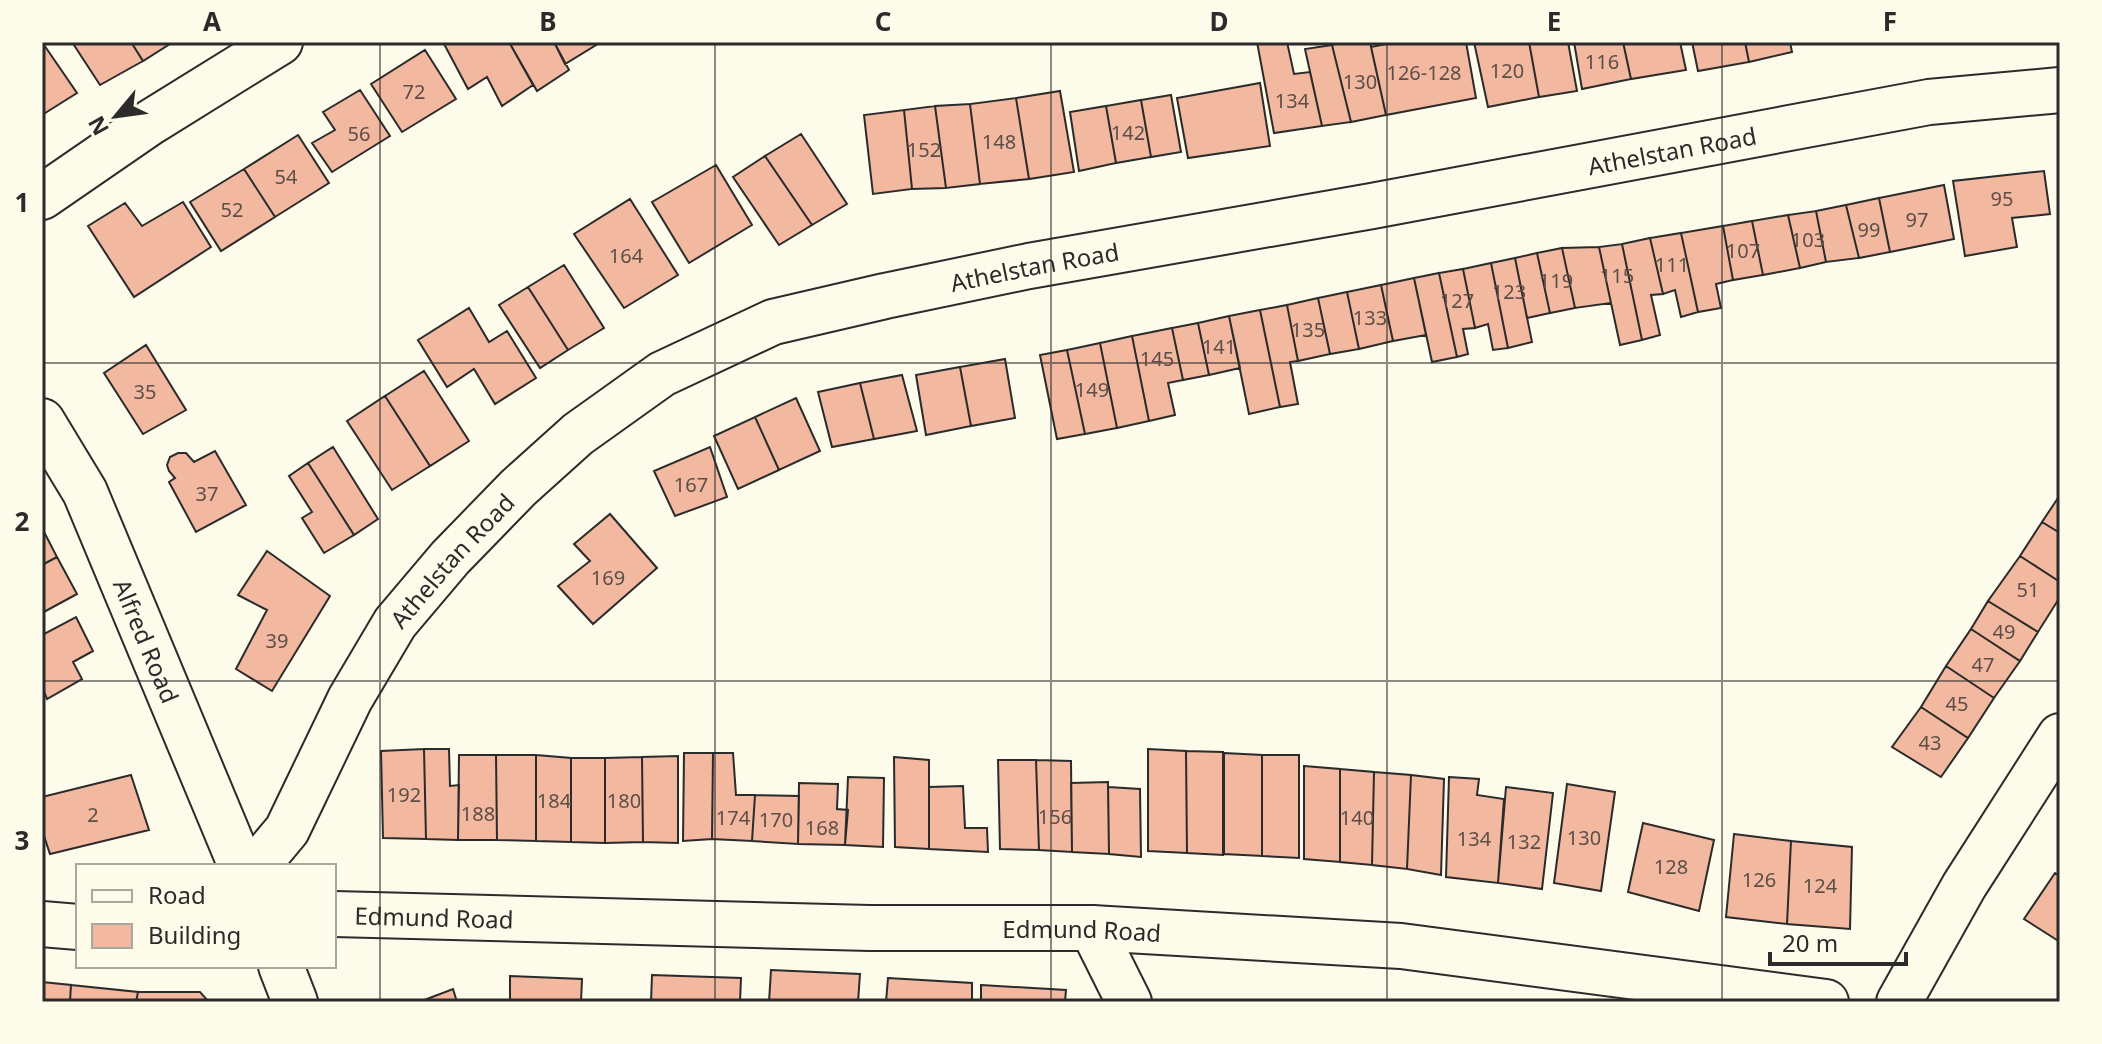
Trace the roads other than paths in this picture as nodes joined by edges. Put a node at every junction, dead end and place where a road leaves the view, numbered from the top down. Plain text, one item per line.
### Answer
1 (280, 42) edge
2 (2060, 90) edge
3 (42, 197) edge
4 (42, 421) edge
5 (2060, 736) edge
6 (240, 864) edge
7 (255, 864) edge
8 (336, 914) edge
9 (42, 924) edge
10 (76, 927) edge
11 (1092, 928) junction
12 (282, 968) edge
13 (295, 1002) edge
14 (1129, 1002) edge
15 (1826, 1002) edge
16 (1899, 1002) edge

1 - 3 street
2 - 7 street, Athelstan Road
4 - 6 street, Alfred Road
5 - 16 street
8 - 11 street, Edmund Road
9 - 10 street
11 - 14 street
11 - 15 street, Edmund Road
12 - 13 street

